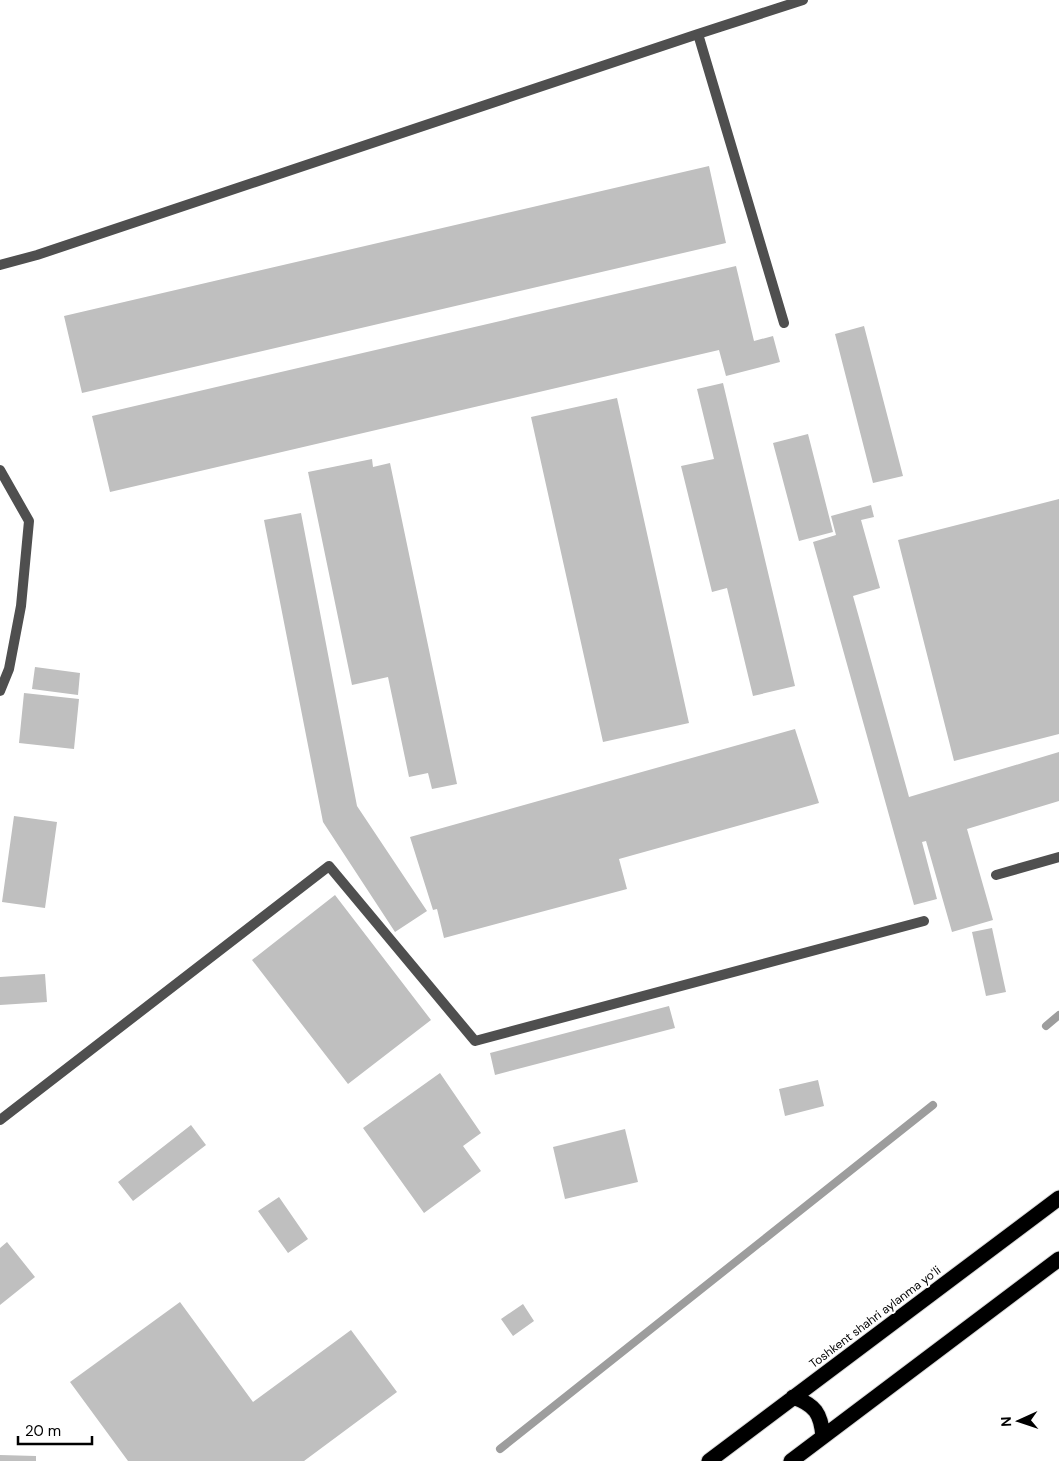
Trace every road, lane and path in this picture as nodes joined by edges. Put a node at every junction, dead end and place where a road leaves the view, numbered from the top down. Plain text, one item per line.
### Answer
1 (803, 0) edge
2 (698, 34) junction
3 (0, 265) edge
4 (784, 323) dead end
5 (0, 470) edge
6 (0, 691) edge
7 (1059, 857) edge
8 (996, 875) dead end
9 (924, 921) dead end
10 (0, 1120) edge
11 (1059, 1198) edge
12 (1059, 1259) edge
13 (793, 1398) junction
14 (823, 1437) junction
15 (709, 1461) edge
16 (791, 1461) edge

1 - 2 lane
2 - 3 lane
2 - 4 lane
5 - 6 lane
7 - 8 lane
9 - 10 lane
11 - 13 highway, Toshkent shahri aylanma yoʻli
12 - 14 highway
13 - 14 highway
13 - 15 highway, Toshkent shahri aylanma yoʻli
14 - 16 highway

